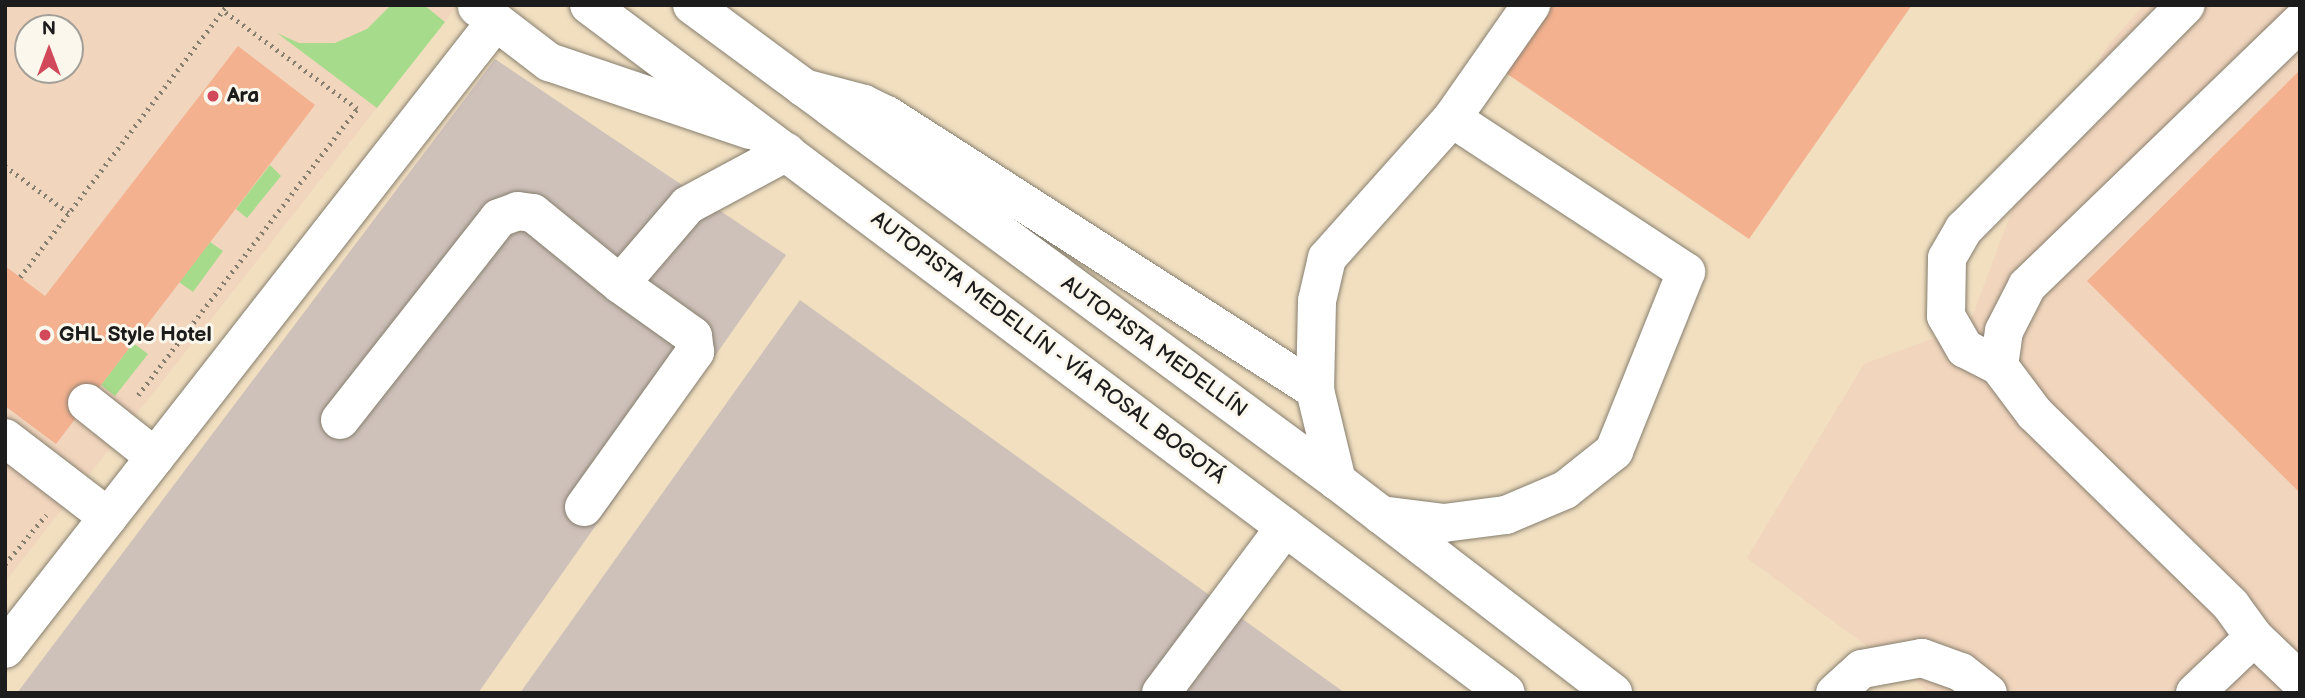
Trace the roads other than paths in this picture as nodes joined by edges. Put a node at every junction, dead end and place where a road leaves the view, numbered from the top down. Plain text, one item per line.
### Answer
1 (589, 5) edge
2 (1531, 5) edge
3 (2186, 5) edge
4 (705, 10) edge
5 (485, 13) edge
6 (2300, 22) edge
7 (801, 88) junction
8 (1452, 118) junction
9 (773, 142) junction
10 (620, 284) junction
11 (1999, 366) junction
12 (1315, 390) junction
13 (101, 414) road end
14 (340, 420) dead end
15 (5, 438) edge
16 (155, 457) junction
17 (1337, 481) junction
18 (584, 507) dead end
19 (1381, 515) junction
20 (108, 517) junction
21 (1286, 527) junction
22 (2254, 637) junction
23 (5, 649) edge
24 (2300, 681) edge
25 (1161, 693) edge
26 (1506, 693) edge
27 (1613, 693) edge
28 (1835, 693) edge
29 (1988, 693) edge
30 (2195, 693) edge

1 - 9 main road, AUTOPISTA MEDELLÍN - VÍA ROSAL BOGOTÁ
2 - 8 main road
3 - 11 main road
4 - 7 main road, AUTOPISTA MEDELLÍN
5 - 9 main road
5 - 16 main road
6 - 11 main road
7 - 12 main road
7 - 17 main road, AUTOPISTA MEDELLÍN
8 - 12 main road
8 - 19 main road
9 - 10 main road
9 - 21 main road, AUTOPISTA MEDELLÍN - VÍA ROSAL BOGOTÁ
10 - 14 main road
10 - 18 main road
11 - 22 main road
12 - 17 main road
13 - 16 main road
15 - 20 main road
16 - 20 main road
17 - 19 main road, AUTOPISTA MEDELLÍN
19 - 27 main road, AUTOPISTA MEDELLÍN
20 - 23 main road
21 - 25 main road
21 - 26 main road, AUTOPISTA MEDELLÍN - VÍA ROSAL BOGOTÁ
22 - 24 main road
22 - 30 main road
28 - 29 main road

